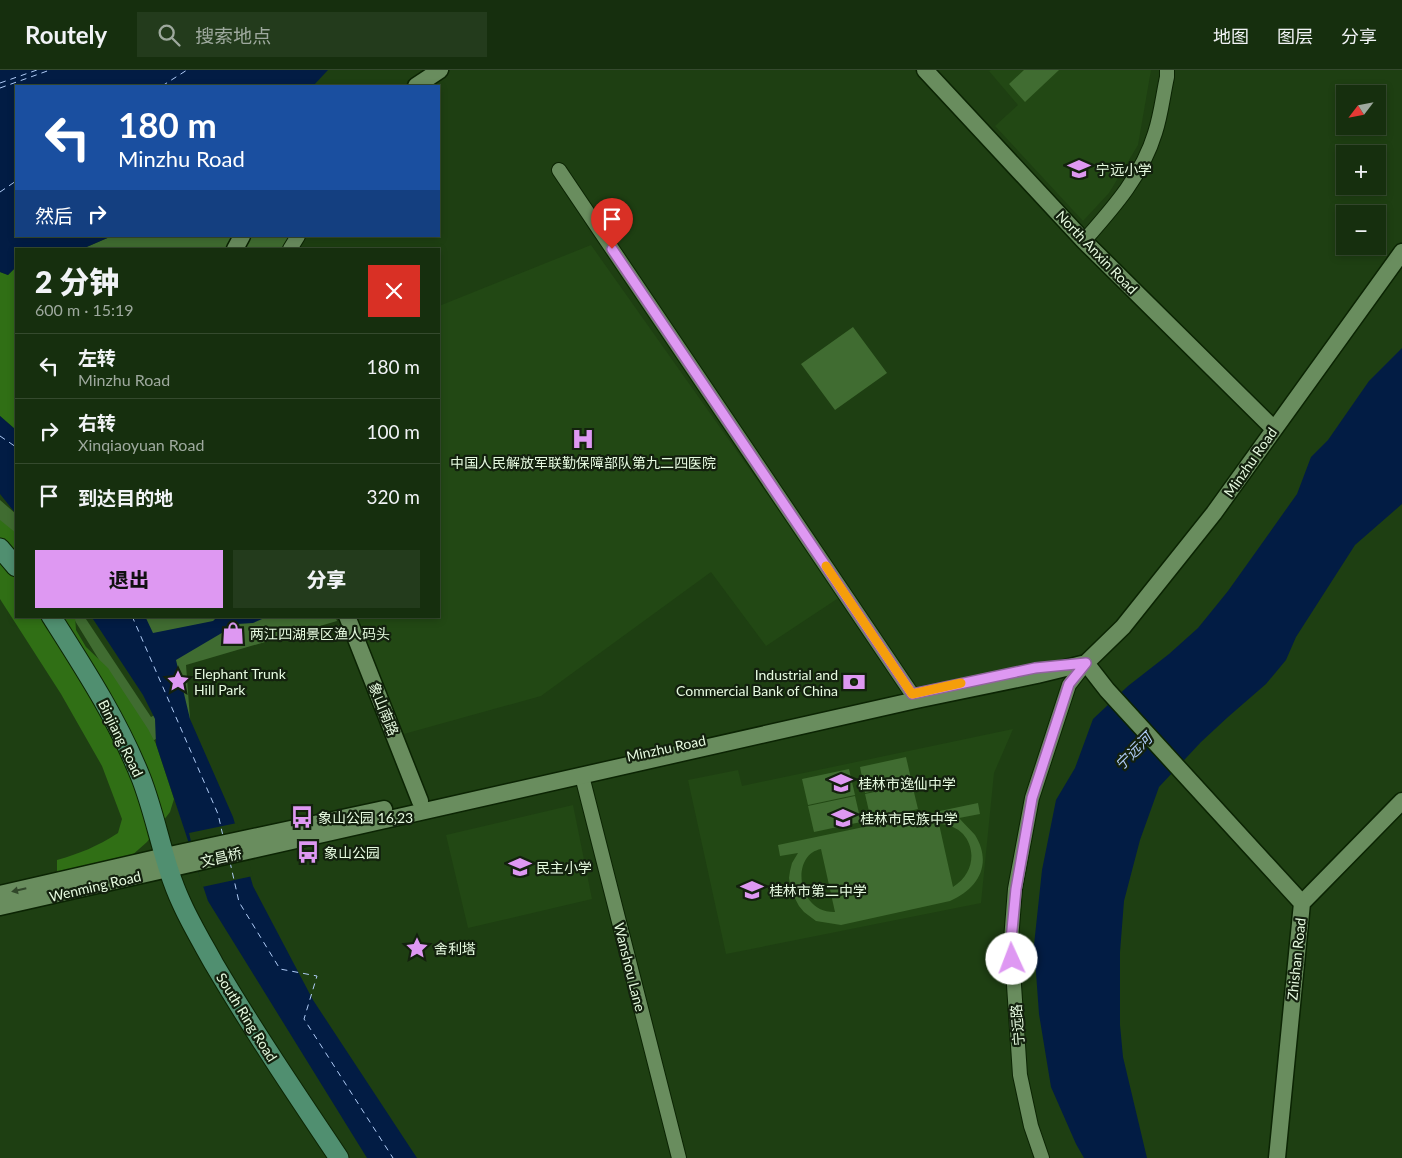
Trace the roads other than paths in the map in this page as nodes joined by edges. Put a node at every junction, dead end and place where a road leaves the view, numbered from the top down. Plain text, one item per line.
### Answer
1 (440, 70) edge
2 (926, 70) edge
3 (1167, 70) edge
4 (418, 85) edge
5 (558, 170) dead end
6 (297, 237) edge
7 (1084, 241) junction
8 (291, 248) edge
9 (1402, 252) edge
10 (1274, 429) junction
11 (0, 548) edge
12 (15, 567) edge
13 (51, 618) edge
14 (348, 618) edge
15 (1086, 663) junction
16 (914, 697) junction
17 (582, 776) junction
18 (420, 801) junction
19 (1402, 802) edge
20 (249, 844) junction
21 (188, 858) joint
22 (167, 862) junction
23 (0, 894) edge
24 (1302, 903) junction
25 (0, 907) edge
26 (339, 1158) edge
27 (679, 1158) edge
28 (1042, 1158) edge
29 (1277, 1158) edge

1 - 4 street
2 - 7 street, North Anxin Road
3 - 7 street
5 - 16 street
6 - 8 street
7 - 10 street, North Anxin Road
9 - 10 street, Minzhu Road
10 - 15 street, Minzhu Road
11 - 12 main road
13 - 22 main road, Binjiang Road
14 - 18 street, 象山南路
15 - 16 street, Minzhu Road
15 - 24 street
15 - 28 street, 宁远路
16 - 17 street, Minzhu Road
16 - 18 street, Minzhu Road
17 - 20 street, Minzhu Road
17 - 27 street, Wanshou Lane
18 - 20 street, Minzhu Road
19 - 24 street, Zhishan Road
20 - 21 street, 文昌桥
21 - 22 street, Wenming Road
22 -> 23 street, Wenming Road
22 - 25 street, Wenming Road
22 - 26 main road, South Ring Road
24 - 29 street, Zhishan Road

